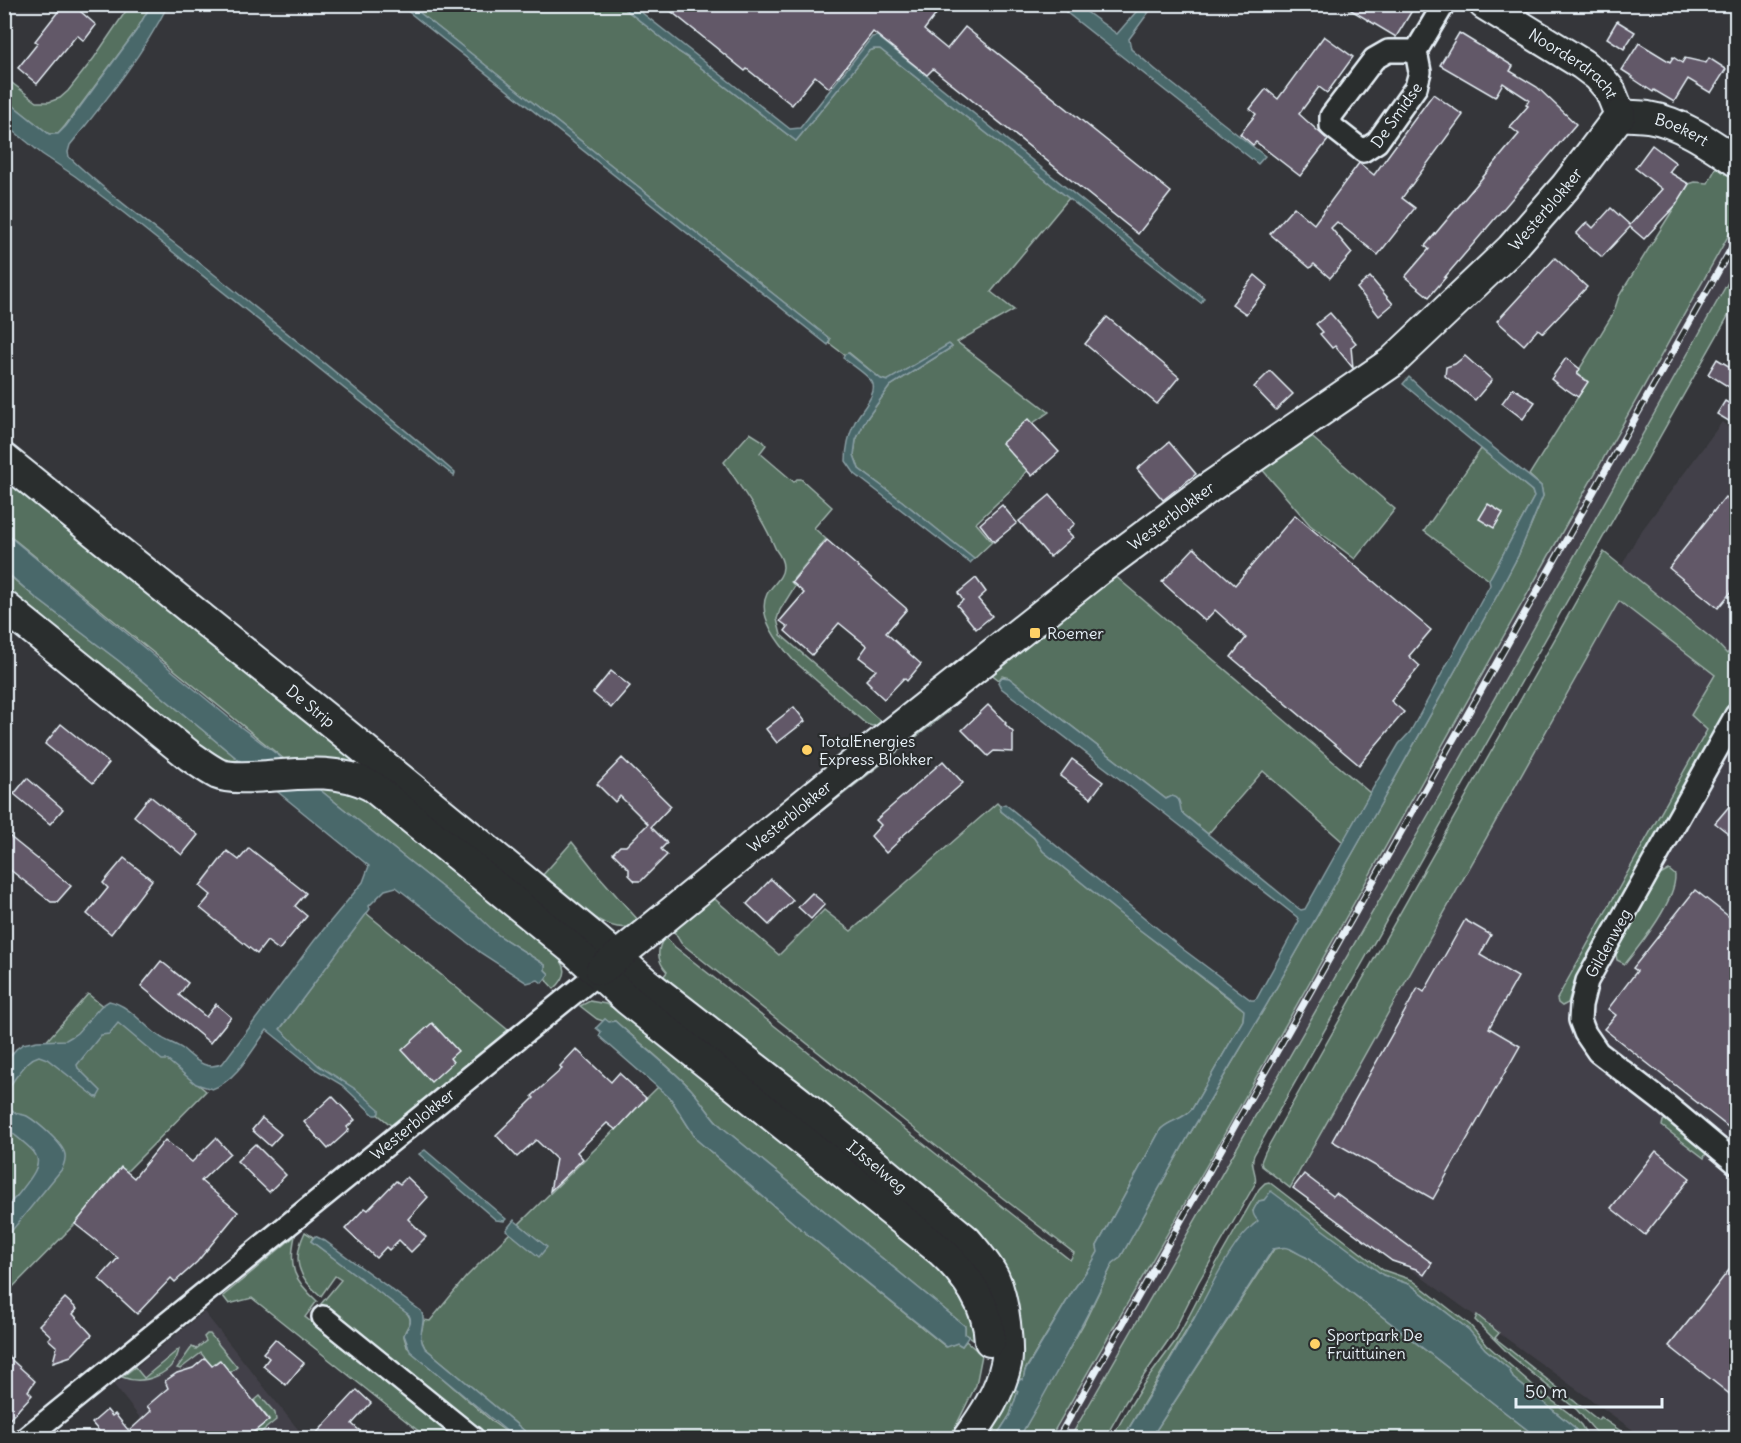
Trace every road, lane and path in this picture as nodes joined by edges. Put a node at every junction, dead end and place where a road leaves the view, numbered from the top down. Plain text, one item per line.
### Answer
1 (1444, 4) edge
2 (1484, 4) edge
3 (1416, 51) junction
4 (1620, 115) junction
5 (1737, 161) edge
6 (6, 462) edge
7 (4, 606) edge
8 (1737, 715) edge
9 (607, 965) junction
10 (1737, 1162) edge
11 (324, 1317) dead end
12 (26, 1438) edge
13 (473, 1438) edge
14 (959, 1438) edge
15 (968, 1438) edge

1 - 3 street
2 - 4 street, Noorderdracht
3 - 3 street, De Smidse
4 - 5 street, Boekert
4 - 9 street, Westerblokker
6 - 9 street, De Strip
7 - 9 street
8 - 10 street, Gildenweg
9 - 12 street, Westerblokker
9 - 14 street, IJsselweg
9 - 15 street, IJsselweg
11 - 13 street

